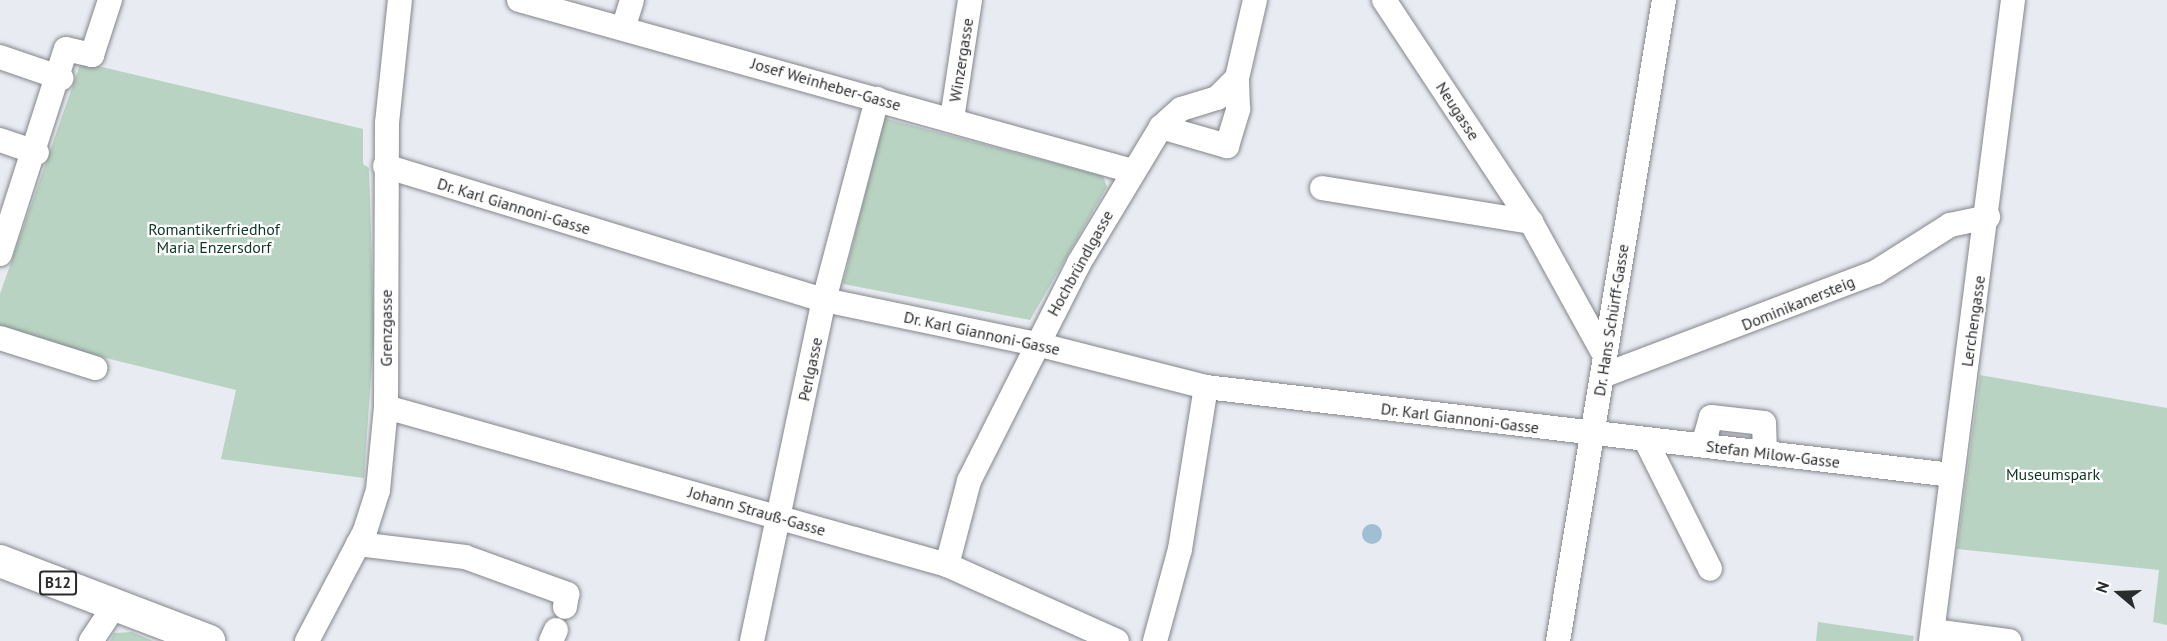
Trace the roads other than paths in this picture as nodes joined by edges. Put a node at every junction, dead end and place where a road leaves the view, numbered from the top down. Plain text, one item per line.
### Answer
1 (110, 0) edge
2 (400, 0) edge
3 (519, 0) edge
4 (632, 0) edge
5 (970, 0) edge
6 (1255, 0) edge
7 (1384, 0) edge
8 (1664, 0) edge
9 (2013, 0) edge
10 (624, 26) junction
11 (0, 57) edge
12 (61, 78) junction
13 (1237, 78) junction
14 (877, 99) junction
15 (952, 119) junction
16 (1161, 128) junction
17 (0, 141) edge
18 (37, 153) junction
19 (385, 166) junction
20 (1132, 171) junction
21 (1322, 188) dead end
22 (1988, 217) junction
23 (1531, 222) junction
24 (0, 254) edge
25 (824, 300) junction
26 (0, 338) edge
27 (1036, 344) junction
28 (1603, 365) junction
29 (95, 368) dead end
30 (1206, 387) junction
31 (387, 407) junction
32 (1593, 433) junction
33 (1645, 439) junction
34 (1952, 474) junction
35 (779, 517) junction
36 (358, 544) junction
37 (0, 561) edge
38 (947, 565) junction
39 (1710, 569) dead end
40 (115, 604) junction
41 (565, 607) dead end
42 (1932, 636) edge
43 (92, 641) edge
44 (209, 641) edge
45 (307, 641) edge
46 (752, 641) edge
47 (1117, 641) edge
48 (1155, 641) edge
49 (1558, 641) edge
50 (2009, 641) edge

1 - 12 street
2 - 19 street, Grenzgasse
3 - 10 street, Josef Weinheber-Gasse
4 - 10 street
5 - 15 street, Winzergasse
6 - 13 street
7 - 23 street, Neugasse
8 - 28 street, Dr. Hans Schürff-Gasse
9 - 22 street, Lerchengasse
10 - 14 street, Josef Weinheber-Gasse
11 - 12 street
12 - 18 street
13 - 16 street, Hochbründlgasse
13 - 16 street
14 - 15 street, Josef Weinheber-Gasse
14 - 25 street, Perlgasse
15 - 20 street, Josef Weinheber-Gasse
16 - 20 street, Hochbründlgasse
17 - 18 street
18 - 24 street
19 - 25 street, Dr. Karl Giannoni-Gasse
19 - 31 street, Grenzgasse
20 - 27 street, Hochbründlgasse
21 - 23 street
22 - 28 street, Dominikanersteig
22 - 34 street, Lerchengasse
23 - 28 street, Neugasse
25 - 27 street, Dr. Karl Giannoni-Gasse
25 - 35 street, Perlgasse
26 - 29 street
27 - 30 street, Dr. Karl Giannoni-Gasse
27 - 38 street, Hochbründlgasse
28 - 32 street, Dr. Hans Schürff-Gasse
30 - 32 street, Dr. Karl Giannoni-Gasse
30 - 48 street
31 - 35 street, Johann Strauß-Gasse
31 - 36 street, Grenzgasse
32 - 33 street, Stefan Milow-Gasse
32 - 49 street, Dr. Hans Schürff-Gasse
33 - 34 street, Stefan Milow-Gasse
33 - 39 street
34 - 42 street, Lerchengasse
35 - 38 street, Johann Strauß-Gasse
35 - 46 street, Perlgasse
36 - 41 street
36 - 45 street, Grenzgasse
37 - 40 main road, B12
38 - 47 street, Johann Strauß-Gasse
40 - 43 street
40 - 44 main road, B12
42 - 50 street

